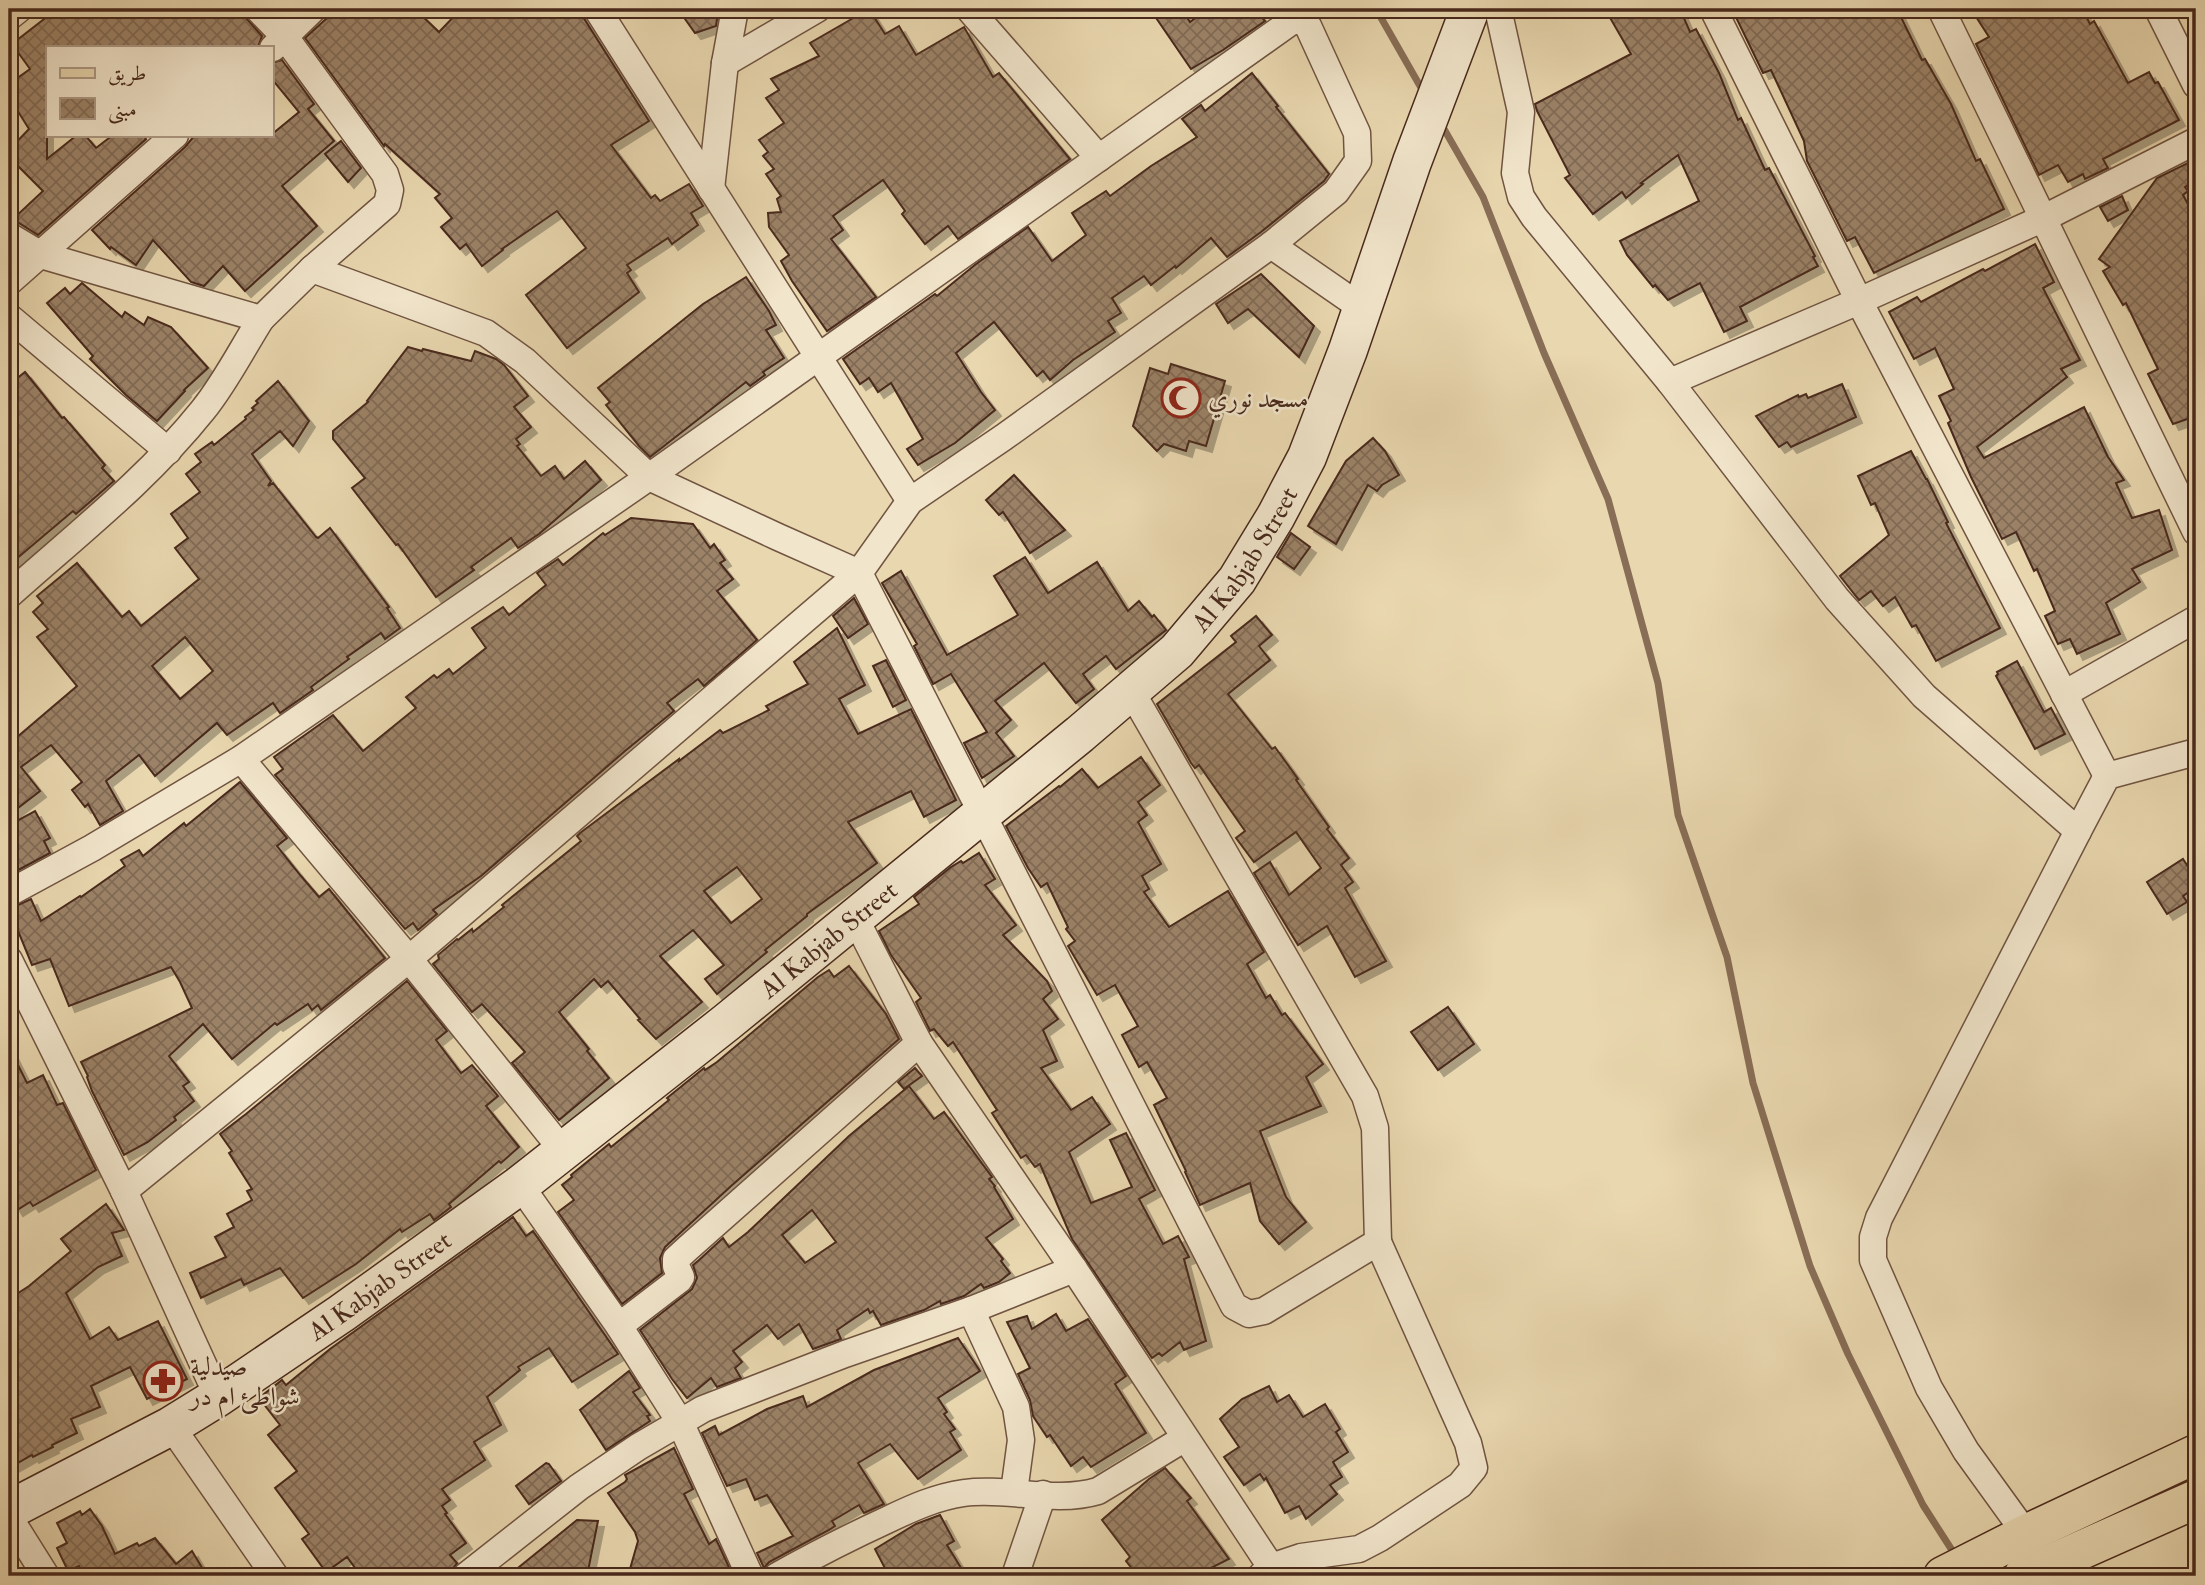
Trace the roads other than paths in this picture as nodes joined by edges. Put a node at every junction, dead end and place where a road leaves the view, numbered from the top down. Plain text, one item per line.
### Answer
1 (19, 9) edge
2 (258, 9) edge
3 (313, 9) edge
4 (597, 9) edge
5 (735, 9) edge
6 (817, 9) edge
7 (969, 9) edge
8 (1498, 9) edge
9 (1713, 9) edge
10 (1941, 9) edge
11 (2158, 9) edge
12 (9, 16) edge
13 (1466, 20) edge
14 (278, 43) edge
15 (725, 63) junction
16 (2196, 85) edge
17 (174, 136) edge
18 (2196, 141) edge
19 (1100, 158) junction
20 (711, 189) junction
21 (2044, 218) junction
22 (9, 236) edge
23 (1271, 245) junction
24 (41, 255) junction
25 (312, 270) junction
26 (9, 282) edge
27 (1859, 301) junction
28 (1362, 308) junction
29 (9, 317) edge
30 (261, 319) junction
31 (818, 358) junction
32 (1670, 382) junction
33 (168, 451) junction
34 (649, 477) junction
35 (910, 500) junction
36 (2196, 532) edge
37 (859, 573) junction
38 (9, 595) edge
39 (2196, 619) edge
40 (1131, 691) junction
41 (2064, 694) junction
42 (2196, 751) edge
43 (241, 759) junction
44 (2106, 776) junction
45 (983, 813) junction
46 (2078, 831) junction
47 (9, 893) edge
48 (855, 918) junction
49 (409, 959) junction
50 (9, 960) edge
51 (919, 1043) junction
52 (564, 1152) junction
53 (520, 1185) junction
54 (124, 1191) junction
55 (1378, 1241) junction
56 (1074, 1269) junction
57 (971, 1310) junction
58 (619, 1326) junction
59 (218, 1397) junction
60 (680, 1422) junction
61 (171, 1426) junction
62 (1185, 1438) junction
63 (2196, 1454) edge
64 (1014, 1492) junction
65 (1043, 1494) junction
66 (2196, 1499) edge
67 (9, 1510) edge
68 (9, 1517) edge
69 (2025, 1555) edge
70 (1266, 1572) edge
71 (46, 1576) edge
72 (275, 1576) edge
73 (466, 1576) edge
74 (750, 1576) edge
75 (777, 1576) edge
76 (1015, 1576) edge
77 (1943, 1576) edge

1 - 12 street
2 - 14 street
3 - 14 street
4 - 20 street
5 - 15 street
6 - 15 street
7 - 19 street
8 - 32 street
9 - 27 street
10 - 21 street
11 - 16 street
13 - 28 main road, Al Kabjab Street
14 - 25 street
15 - 20 street
17 - 24 street
18 - 21 street
19 - 23 street
19 - 31 street
20 - 31 street
21 - 27 street
21 - 36 street
22 - 24 street
23 - 28 street
23 - 35 street
24 - 26 street
24 - 30 street
25 - 30 street
25 - 34 street
27 - 32 street
27 - 41 street
28 - 40 main road, Al Kabjab Street
29 - 33 street
30 - 33 street
31 - 34 street
31 - 35 street
32 - 46 street
33 - 38 street
34 - 37 street
34 - 43 street
35 - 37 street
37 - 45 street
37 - 49 street
39 - 41 street
40 - 45 main road, Al Kabjab Street
40 - 55 street
41 - 44 street
42 - 44 street
43 - 47 street
43 - 49 street
44 - 46 street
45 - 48 main road, Al Kabjab Street
45 - 55 street
46 - 69 street
48 - 51 street
48 - 52 main road, Al Kabjab Street
49 - 52 street
49 - 54 street
50 - 54 street
51 - 56 street
51 - 58 street
52 - 53 main road, Al Kabjab Street
53 - 58 street
53 - 59 main road, Al Kabjab Street
54 - 59 street
55 - 70 street
56 - 57 street
56 - 62 street
57 - 60 street
57 - 64 street
58 - 60 street
59 - 61 main road, Al Kabjab Street
60 - 73 street
60 - 74 street
61 - 67 main road, Al Kabjab Street
61 - 72 street
62 - 65 street
62 - 70 street
63 - 69 main road
64 - 65 street
64 - 75 street
65 - 76 street
66 - 69 main road
68 - 71 street
69 - 77 main road

